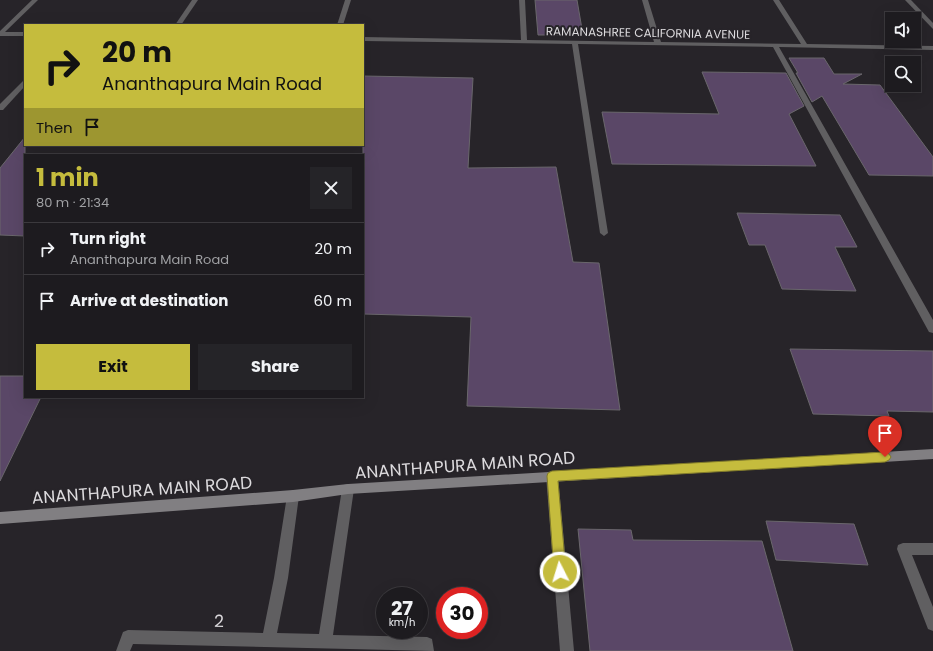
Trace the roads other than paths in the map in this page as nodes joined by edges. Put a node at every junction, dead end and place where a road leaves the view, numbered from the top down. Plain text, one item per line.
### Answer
1 (35, 0) edge
2 (195, 0) edge
3 (348, 0) edge
4 (522, 0) edge
5 (645, 0) edge
6 (776, 0) edge
7 (908, 0) edge
8 (179, 24) edge
9 (340, 24) edge
10 (933, 27) edge
11 (0, 34) edge
12 (24, 34) edge
13 (364, 40) edge
14 (524, 42) junction
15 (575, 43) junction
16 (658, 44) junction
17 (775, 46) junction
18 (805, 46) junction
19 (933, 48) edge
20 (24, 83) edge
21 (0, 108) edge
22 (604, 233) dead end
23 (932, 329) edge
24 (933, 454) edge
25 (552, 476) junction
26 (348, 489) junction
27 (293, 496) junction
28 (0, 518) edge
29 (933, 548) edge
30 (933, 624) edge
31 (269, 640) junction
32 (325, 642) junction
33 (123, 651) edge
34 (427, 651) edge
35 (567, 651) edge

1 - 11 street
2 - 8 street
3 - 9 street
4 - 14 street
5 - 16 street
6 - 18 street
7 - 10 street
11 - 12 street
13 - 14 street, RAMANASHREE CALIFORNIA AVENUE
14 - 15 street, RAMANASHREE CALIFORNIA AVENUE
15 - 16 street, RAMANASHREE CALIFORNIA AVENUE
15 - 22 street
16 - 17 street, RAMANASHREE CALIFORNIA AVENUE
17 - 18 street, RAMANASHREE CALIFORNIA AVENUE
17 - 23 street
18 - 19 street, RAMANASHREE CALIFORNIA AVENUE
20 - 21 street
24 - 25 street, ANANTHAPURA MAIN ROAD
25 - 26 street, ANANTHAPURA MAIN ROAD
25 - 35 street
26 - 27 street, ANANTHAPURA MAIN ROAD
26 - 32 street
27 - 28 street, ANANTHAPURA MAIN ROAD
27 - 31 street
29 - 30 street
31 - 32 street, 2
31 - 33 street, 2
32 - 34 street, 2

